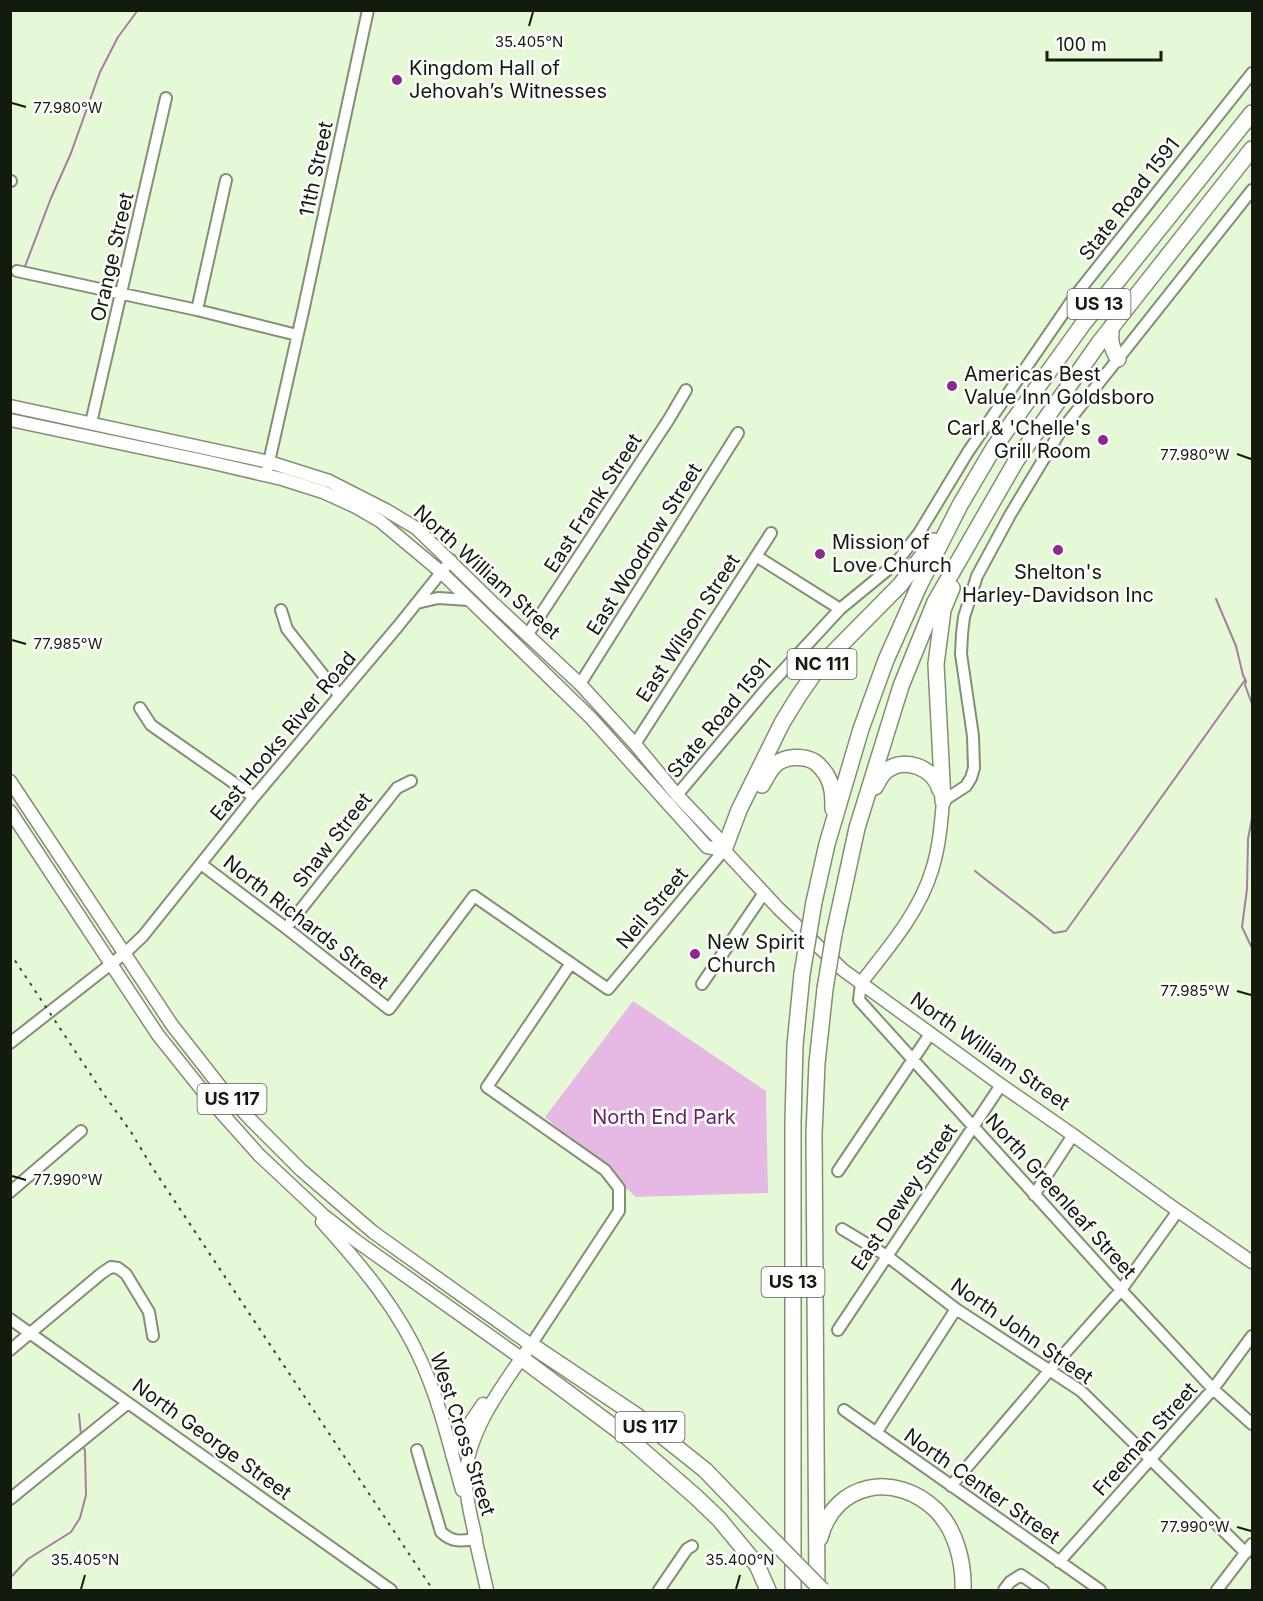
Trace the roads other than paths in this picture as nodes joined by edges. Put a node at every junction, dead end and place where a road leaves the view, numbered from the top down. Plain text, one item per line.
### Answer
1 (368, 10) edge
2 (1252, 73) edge
3 (166, 98) dead end
4 (1252, 113) edge
5 (1252, 149) edge
6 (226, 180) dead end
7 (1252, 190) edge
8 (17, 271) dead end
9 (122, 294) junction
10 (197, 310) junction
11 (1112, 326) junction
12 (297, 335) junction
13 (1118, 359) junction
14 (1085, 362) junction
15 (686, 390) dead end
16 (10, 406) edge
17 (10, 415) edge
18 (10, 420) edge
19 (92, 423) junction
20 (738, 434) dead end
21 (269, 462) junction
22 (266, 475) junction
23 (960, 505) junction
24 (975, 530) junction
25 (771, 533) dead end
26 (756, 556) junction
27 (450, 560) junction
28 (441, 572) junction
29 (469, 600) junction
30 (417, 603) junction
31 (840, 609) junction
32 (281, 610) dead end
33 (528, 634) junction
34 (580, 684) junction
35 (339, 695) junction
36 (140, 708) dead end
37 (634, 744) junction
38 (10, 781) edge
39 (411, 781) dead end
40 (677, 795) junction
41 (254, 797) junction
42 (943, 801) junction
43 (10, 811) edge
44 (857, 828) junction
45 (827, 844) junction
46 (724, 850) junction
47 (201, 864) junction
48 (764, 893) junction
49 (286, 928) junction
50 (125, 953) junction
51 (571, 963) junction
52 (110, 964) junction
53 (861, 983) junction
54 (702, 984) dead end
55 (930, 1034) junction
56 (10, 1043) edge
57 (912, 1059) junction
58 (1001, 1085) junction
59 (223, 1090) junction
60 (210, 1100) junction
61 (973, 1125) junction
62 (81, 1131) dead end
63 (1073, 1135) junction
64 (838, 1171) dead end
65 (286, 1181) junction
66 (10, 1192) edge
67 (1035, 1195) junction
68 (1178, 1211) junction
69 (842, 1229) dead end
70 (886, 1256) junction
71 (1252, 1262) edge
72 (1121, 1290) junction
73 (956, 1309) junction
74 (10, 1319) edge
75 (838, 1330) dead end
76 (31, 1333) junction
77 (153, 1336) dead end
78 (1252, 1336) edge
79 (528, 1343) junction
80 (10, 1350) edge
81 (518, 1356) junction
82 (1049, 1371) junction
83 (1213, 1389) junction
84 (128, 1402) junction
85 (844, 1410) dead end
86 (1252, 1424) edge
87 (876, 1433) junction
88 (417, 1450) dead end
89 (452, 1456) junction
90 (1150, 1460) junction
91 (951, 1486) junction
92 (10, 1499) edge
93 (476, 1539) junction
94 (1252, 1544) edge
95 (692, 1546) dead end
96 (1246, 1554) junction
97 (817, 1562) junction
98 (1059, 1562) junction
99 (391, 1590) edge
100 (488, 1590) edge
101 (658, 1590) edge
102 (768, 1590) edge
103 (793, 1590) edge
104 (817, 1590) edge
105 (822, 1590) edge
106 (963, 1590) edge
107 (1004, 1590) edge
108 (1043, 1590) edge
109 (1100, 1590) edge
110 (1217, 1590) edge

1 - 12 street, 11th Street
2 - 31 street, State Road 1591
3 - 9 street, Orange Street
4 - 23 highway, US 13
5 - 11 highway, US 13
6 - 10 street
7 - 13 street
8 - 9 street
9 - 10 street
9 - 19 street, Orange Street
10 - 12 street
11 - 13 highway
11 - 14 highway, US 13
12 - 21 street, 11th Street
13 - 14 highway
13 - 42 street
14 - 24 highway, US 13
15 - 33 street, East Frank Street
16 - 19 main road, North William Street
17 - 19 main road
18 - 22 main road, North William Street
19 - 21 main road, North William Street
20 - 34 street, East Woodrow Street
21 - 22 street, 11th Street
21 - 27 main road, North William Street
22 - 28 main road, North William Street
23 - 45 highway, US 13
23 - 46 highway, NC 111
24 - 42 highway
24 - 44 highway, US 13
25 - 26 street, East Wilson Street
26 - 31 street
26 - 37 street, East Wilson Street
27 - 28 street, East Hooks River Road
27 - 33 main road, North William Street
28 - 29 main road, North William Street
28 - 30 street, East Hooks River Road
29 - 30 street
29 - 46 main road, North William Street
30 - 35 street, East Hooks River Road
31 - 40 street, State Road 1591
32 - 35 street
33 - 34 main road, North William Street
34 - 37 main road, North William Street
35 - 41 street, East Hooks River Road
36 - 41 street
37 - 40 main road, North William Street
38 - 50 main road, US 117
39 - 49 street, Shaw Street
40 - 46 main road, North William Street
41 - 47 street, East Hooks River Road
42 - 44 highway
42 - 53 main road
43 - 52 main road, US 117
44 - 97 highway, US 13, bridge
45 - 46 highway
45 - 103 highway, US 13, bridge
46 - 48 main road, North William Street
46 - 51 street, Neil Street
47 - 49 street, North Richards Street
47 - 50 street, East Hooks River Road
48 - 53 main road, North William Street
48 - 54 street
49 - 51 street, North Richards Street
50 - 52 street, East Hooks River Road
50 - 59 main road, US 117
51 - 79 street, West Cross Street
52 - 56 street, East Hooks River Road
52 - 60 main road, US 117
53 - 55 main road, North William Street
53 - 57 street, North Greenleaf Street
55 - 57 street
55 - 58 main road, North William Street
57 - 61 street, North Greenleaf Street
57 - 64 street
58 - 61 street, East Dewey Street
58 - 63 main road, North William Street
59 - 60 main road
59 - 79 main road, US 117
60 - 65 main road, US 117
61 - 67 street, North Greenleaf Street
61 - 70 street, East Dewey Street
62 - 66 street
63 - 67 street
63 - 68 main road, North William Street
65 - 81 main road, US 117
65 - 89 main road, West Cross Street
67 - 72 street, North Greenleaf Street
68 - 71 main road, North William Street
68 - 72 street
69 - 70 street, North John Street
70 - 73 street, North John Street
70 - 75 street, East Dewey Street
72 - 82 street
72 - 83 street, North Greenleaf Street
73 - 82 street, North John Street
73 - 87 street
74 - 76 street, North George Street
76 - 77 street
76 - 80 street
76 - 84 street, North George Street
78 - 83 street, Freeman Street
79 - 81 main road, West Cross Street
79 - 105 highway, US 117, bridge
81 - 89 main road
81 - 93 main road, West Cross Street
81 - 102 highway, US 117
82 - 90 street, North John Street
82 - 91 street
83 - 86 street, North Greenleaf Street
83 - 90 street, Freeman Street
84 - 92 street
84 - 99 street, North George Street
85 - 87 street, North Center Street
87 - 91 street, North Center Street
88 - 93 street
89 - 93 main road, West Cross Street
90 - 96 street, North John Street
90 - 98 street, Freeman Street
91 - 98 street, North Center Street
93 - 100 main road
94 - 96 street
95 - 101 street
96 - 110 street
97 - 104 highway, US 13
97 - 106 highway
98 - 109 street, North Center Street
107 - 108 street

